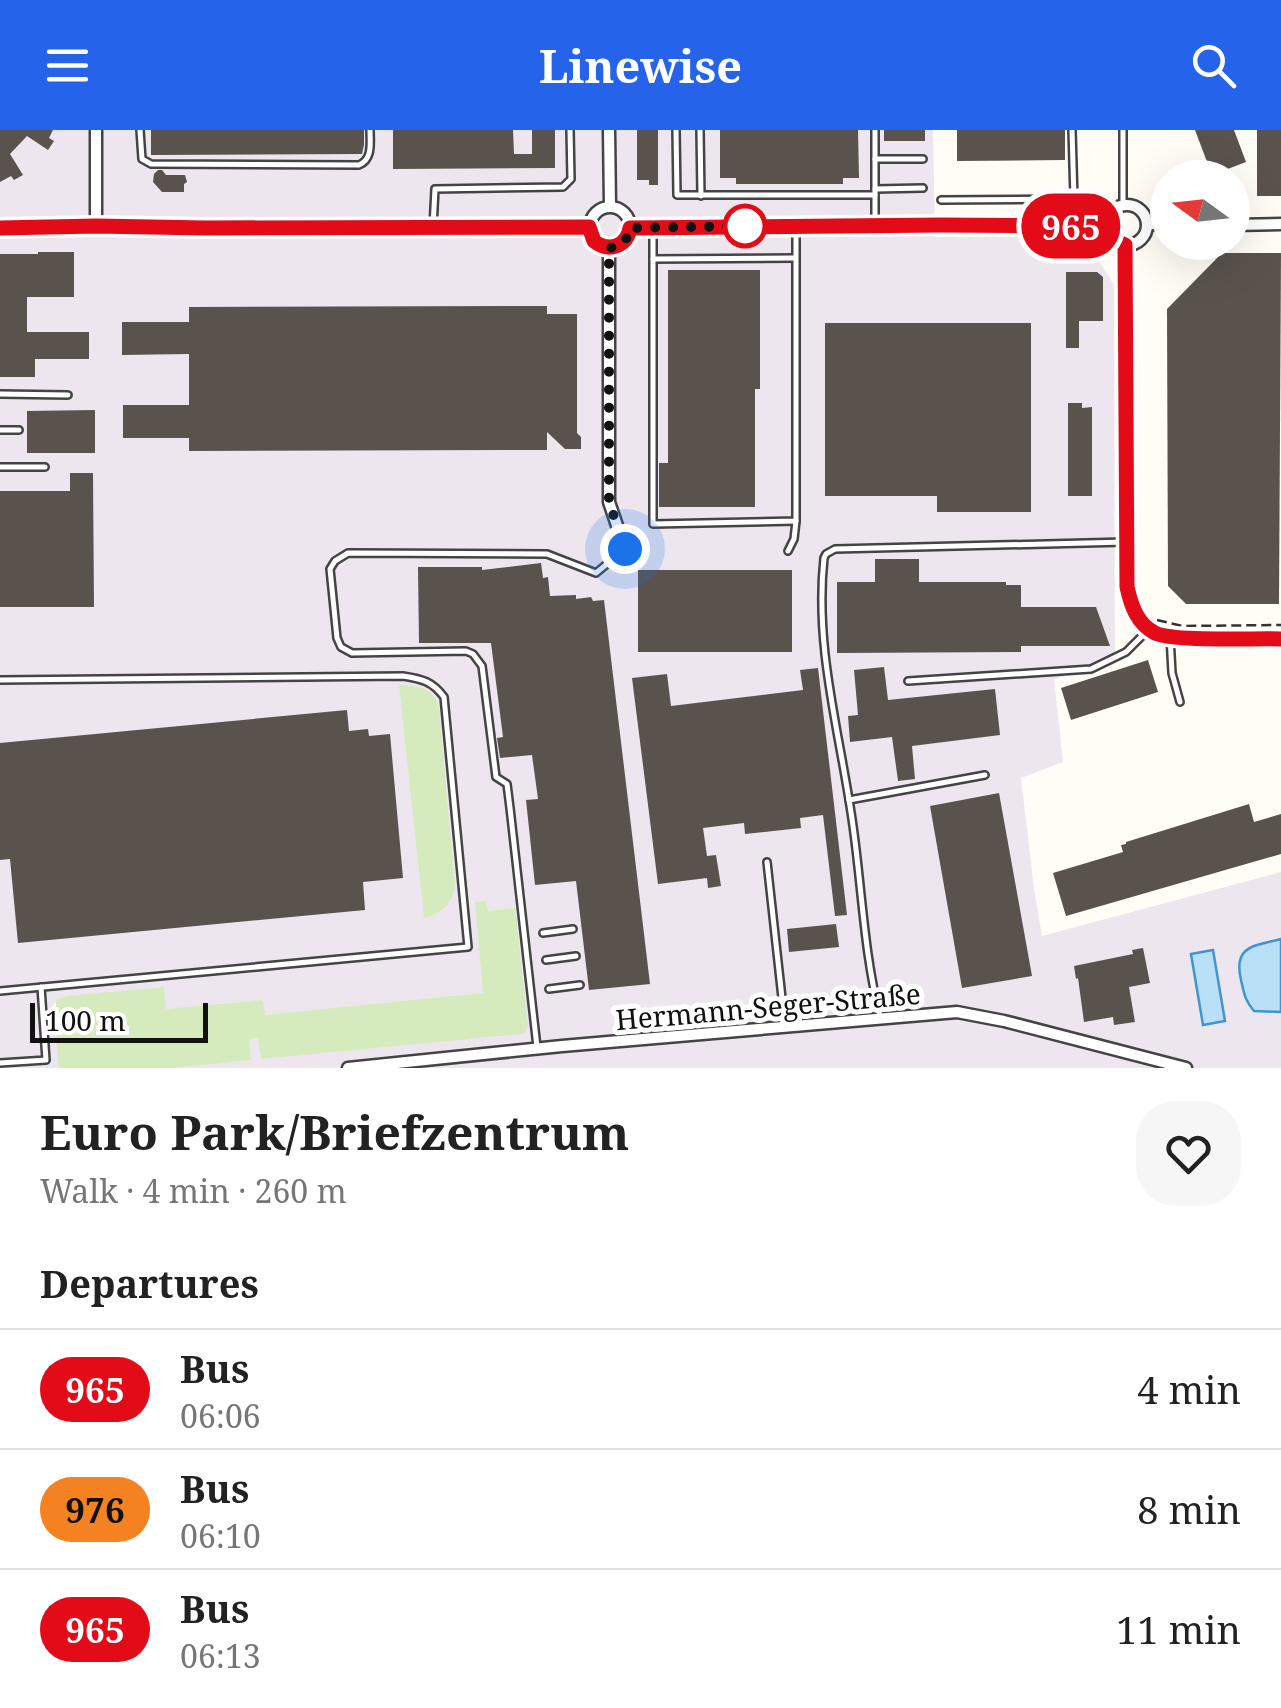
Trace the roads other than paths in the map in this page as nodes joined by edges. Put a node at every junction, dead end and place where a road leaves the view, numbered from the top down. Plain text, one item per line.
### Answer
1 (96, 130) edge
2 (140, 130) edge
3 (370, 130) edge
4 (570, 130) edge
5 (609, 130) edge
6 (676, 130) edge
7 (700, 130) edge
8 (875, 130) edge
9 (1072, 130) edge
10 (1124, 130) edge
11 (875, 159) junction
12 (923, 159) dead end
13 (923, 188) dead end
14 (875, 192) junction
15 (700, 196) junction
16 (941, 200) dead end
17 (1123, 205) junction
18 (610, 206) junction
19 (1147, 224) joint
20 (1281, 224) edge
21 (1250, 225) edge
22 (96, 226) junction
23 (796, 226) junction
24 (875, 226) junction
25 (1107, 226) junction
26 (589, 227) junction
27 (0, 228) edge
28 (433, 228) junction
29 (630, 228) junction
30 (653, 228) junction
31 (1125, 245) junction
32 (609, 248) junction
33 (796, 258) junction
34 (653, 259) junction
35 (0, 394) edge
36 (68, 395) dead end
37 (0, 430) edge
38 (19, 430) dead end
39 (45, 467) dead end
40 (0, 468) edge
41 (796, 521) junction
42 (1126, 542) junction
43 (625, 549) joint
44 (788, 551) dead end
45 (1149, 628) junction
46 (1170, 636) junction
47 (1281, 639) edge
48 (0, 680) edge
49 (908, 682) dead end
50 (1180, 702) dead end
51 (985, 776) dead end
52 (849, 800) junction
53 (767, 862) dead end
54 (573, 929) dead end
55 (542, 933) dead end
56 (576, 956) dead end
57 (546, 960) dead end
58 (580, 985) dead end
59 (40, 988) junction
60 (549, 988) dead end
61 (0, 991) edge
62 (880, 1020) junction
63 (786, 1028) junction
64 (537, 1048) junction
65 (0, 1064) edge
66 (348, 1068) edge
67 (1186, 1068) edge

1 - 22 street
2 - 3 lane
4 - 28 lane
5 - 18 street
6 - 15 lane
7 - 15 lane
8 - 11 lane
9 - 16 lane
10 - 17 lane
11 - 12 lane
11 - 14 lane
13 - 14 lane
14 - 15 lane
14 - 24 lane
17 - 19 street
17 - 25 street
18 - 26 street
18 - 29 street
19 - 31 street
20 - 21 street
22 - 27 street
22 - 28 street
23 - 24 street
23 - 30 street
23 - 33 lane
24 - 25 street
25 - 31 street
26 - 28 street
26 - 32 street
29 - 30 street
29 - 32 street
30 - 34 lane
31 - 42 street
32 - 43 street
33 - 34 lane
33 - 41 lane
34 - 41 lane
35 - 36 lane
37 - 38 lane
39 - 40 lane
41 - 44 lane
42 - 45 street
42 - 52 lane
43 - 64 lane
45 - 46 street
45 - 49 lane
46 - 47 street
46 - 50 lane
48 - 59 lane
51 - 52 lane
52 - 62 lane
53 - 63 lane
54 - 55 lane
56 - 57 lane
58 - 60 lane
59 - 61 lane
59 - 65 lane
62 - 63 street, Hermann-Seger-Straße
62 - 67 street, Hermann-Seger-Straße
63 - 64 street, Hermann-Seger-Straße
64 - 66 street, Hermann-Seger-Straße

